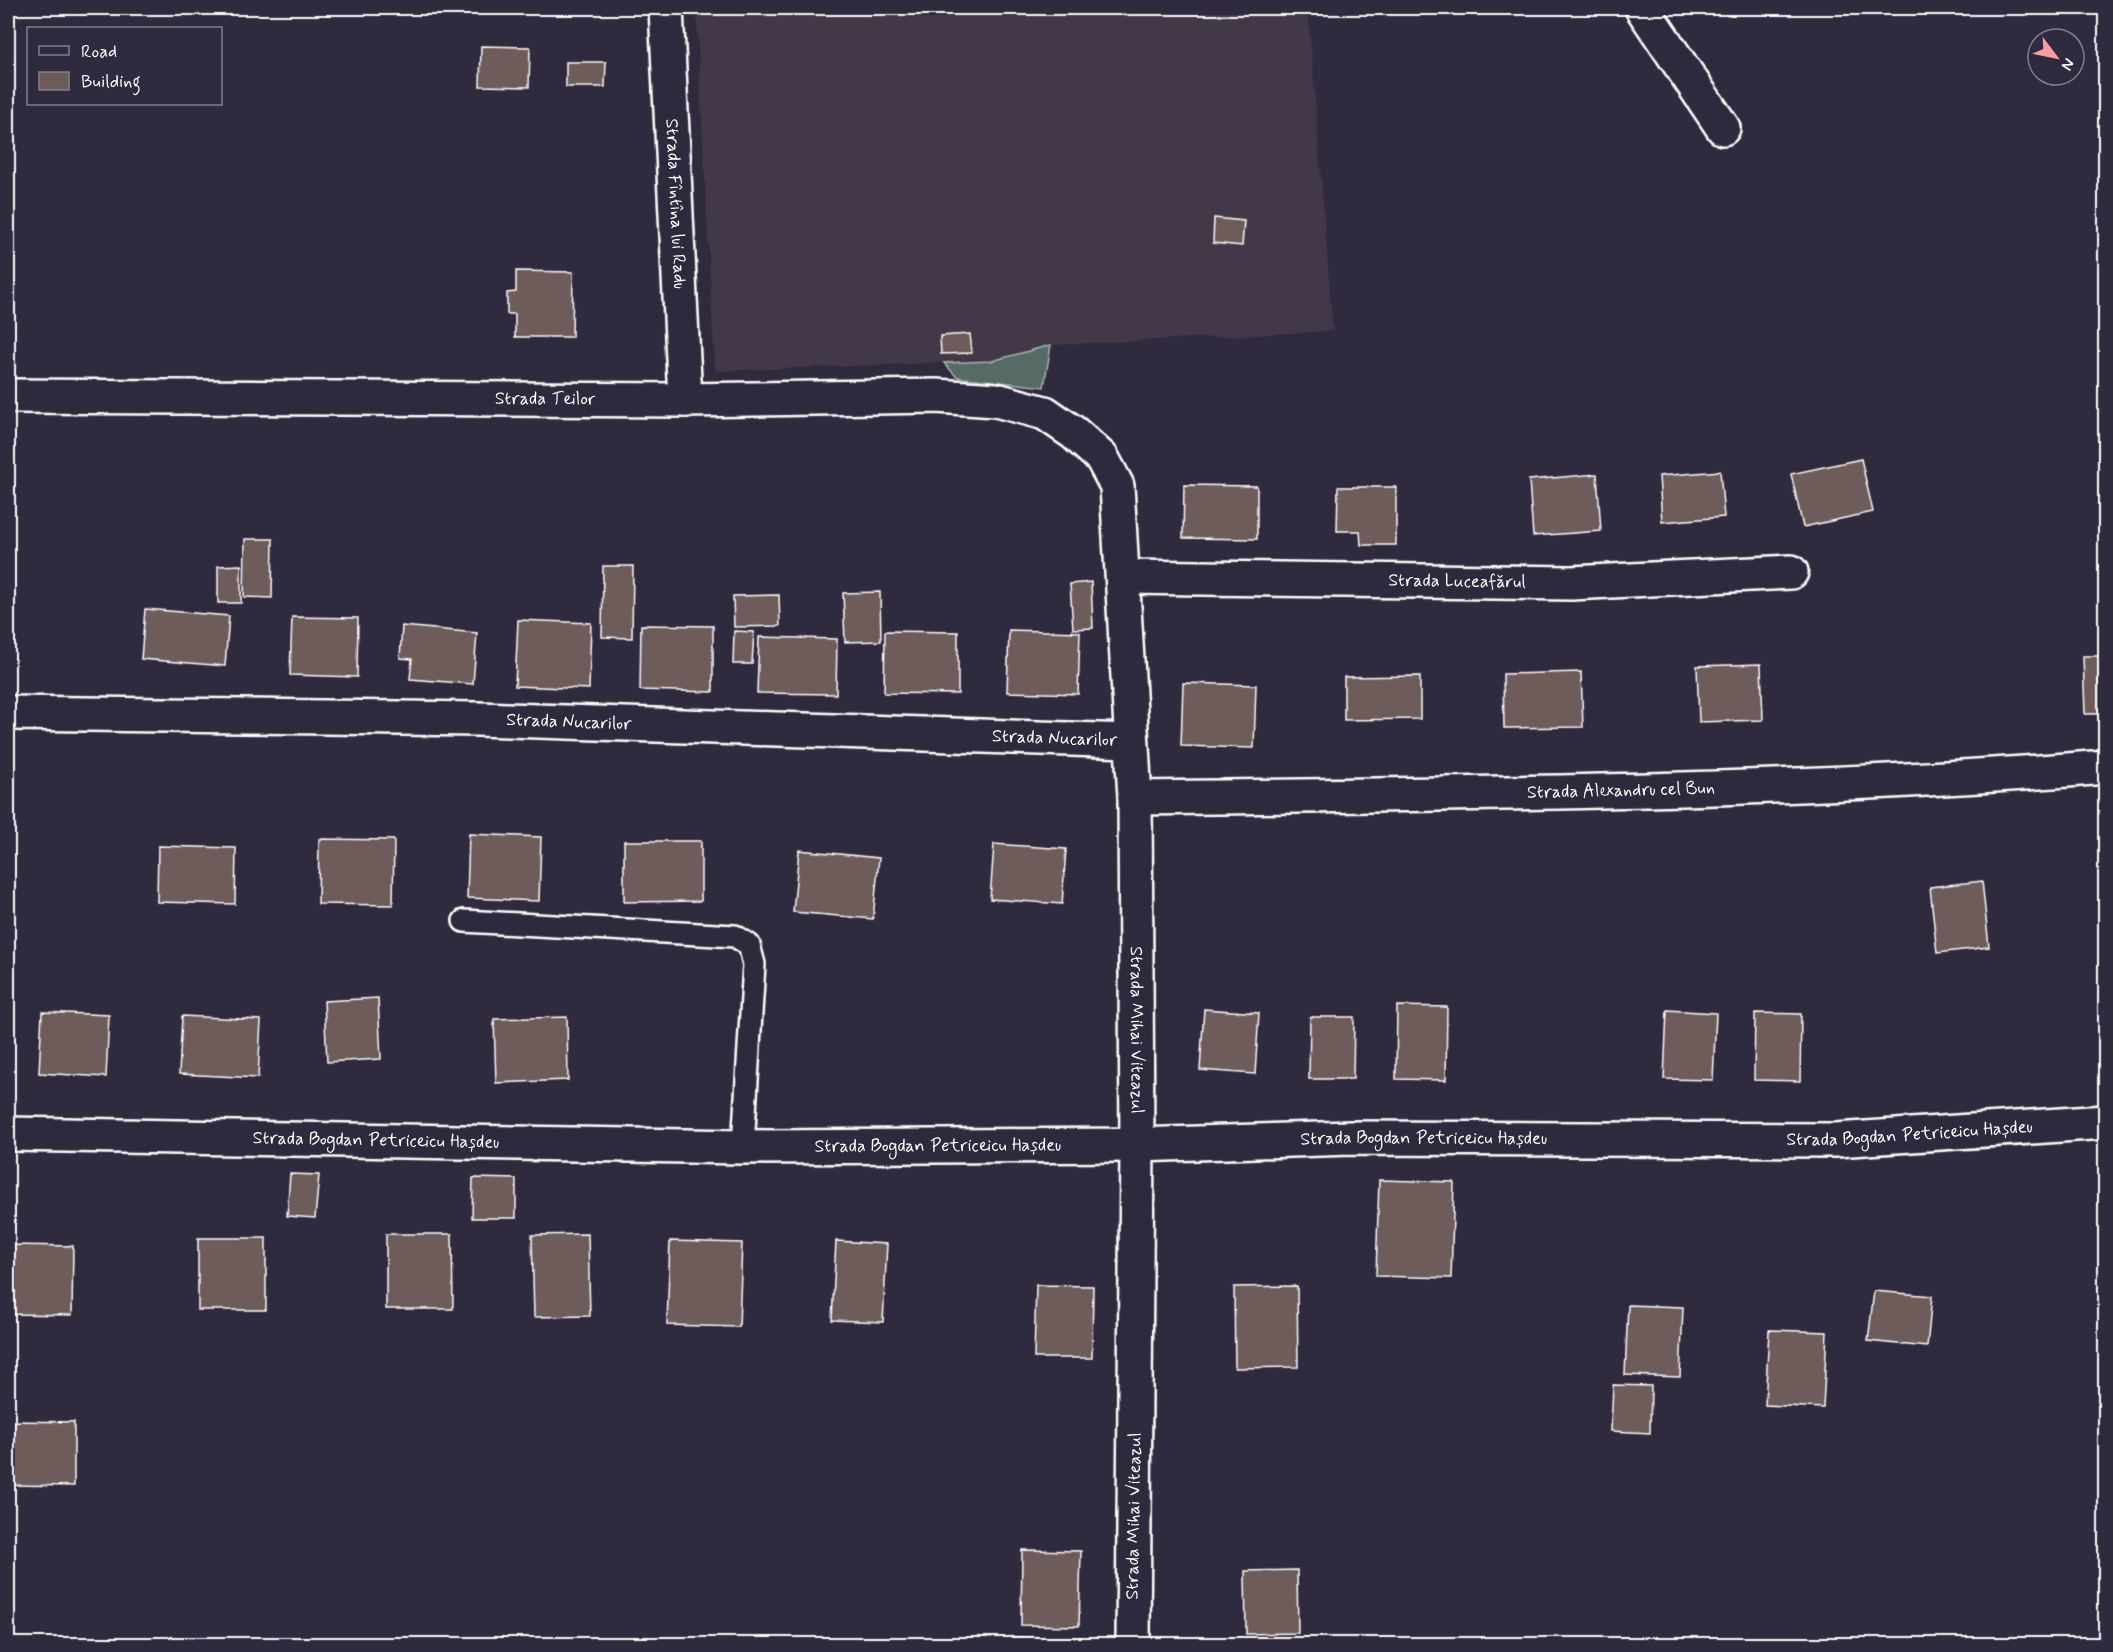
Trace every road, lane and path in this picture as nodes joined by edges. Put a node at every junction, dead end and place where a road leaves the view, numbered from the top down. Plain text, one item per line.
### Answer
1 (666, 8) edge
2 (1642, 8) edge
3 (1723, 128) dead end
4 (8, 396) edge
5 (685, 400) junction
6 (1074, 433) joint
7 (1791, 572) dead end
8 (1123, 577) junction
9 (8, 713) edge
10 (1131, 741) junction
11 (2106, 767) edge
12 (1135, 798) junction
13 (464, 921) dead end
14 (2106, 1122) edge
15 (8, 1134) edge
16 (1137, 1145) junction
17 (743, 1147) junction
18 (1133, 1644) edge

1 - 5 street, Strada Fîntîna lui Radu
2 - 3 street
4 - 5 street, Strada Teilor
5 - 6 street, Strada Teilor
6 - 8 street, Strada Mihai Viteazul
7 - 8 street, Strada Luceafărul
8 - 10 street, Strada Mihai Viteazul
9 - 10 street, Strada Nucarilor
10 - 12 street, Strada Mihai Viteazul
11 - 12 street, Strada Alexandru cel Bun
12 - 16 street, Strada Mihai Viteazul
13 - 17 lane
14 - 16 street, Strada Bogdan Petriceicu Hașdeu
15 - 17 street, Strada Bogdan Petriceicu Hașdeu
16 - 17 street, Strada Bogdan Petriceicu Hașdeu
16 - 18 street, Strada Mihai Viteazul

